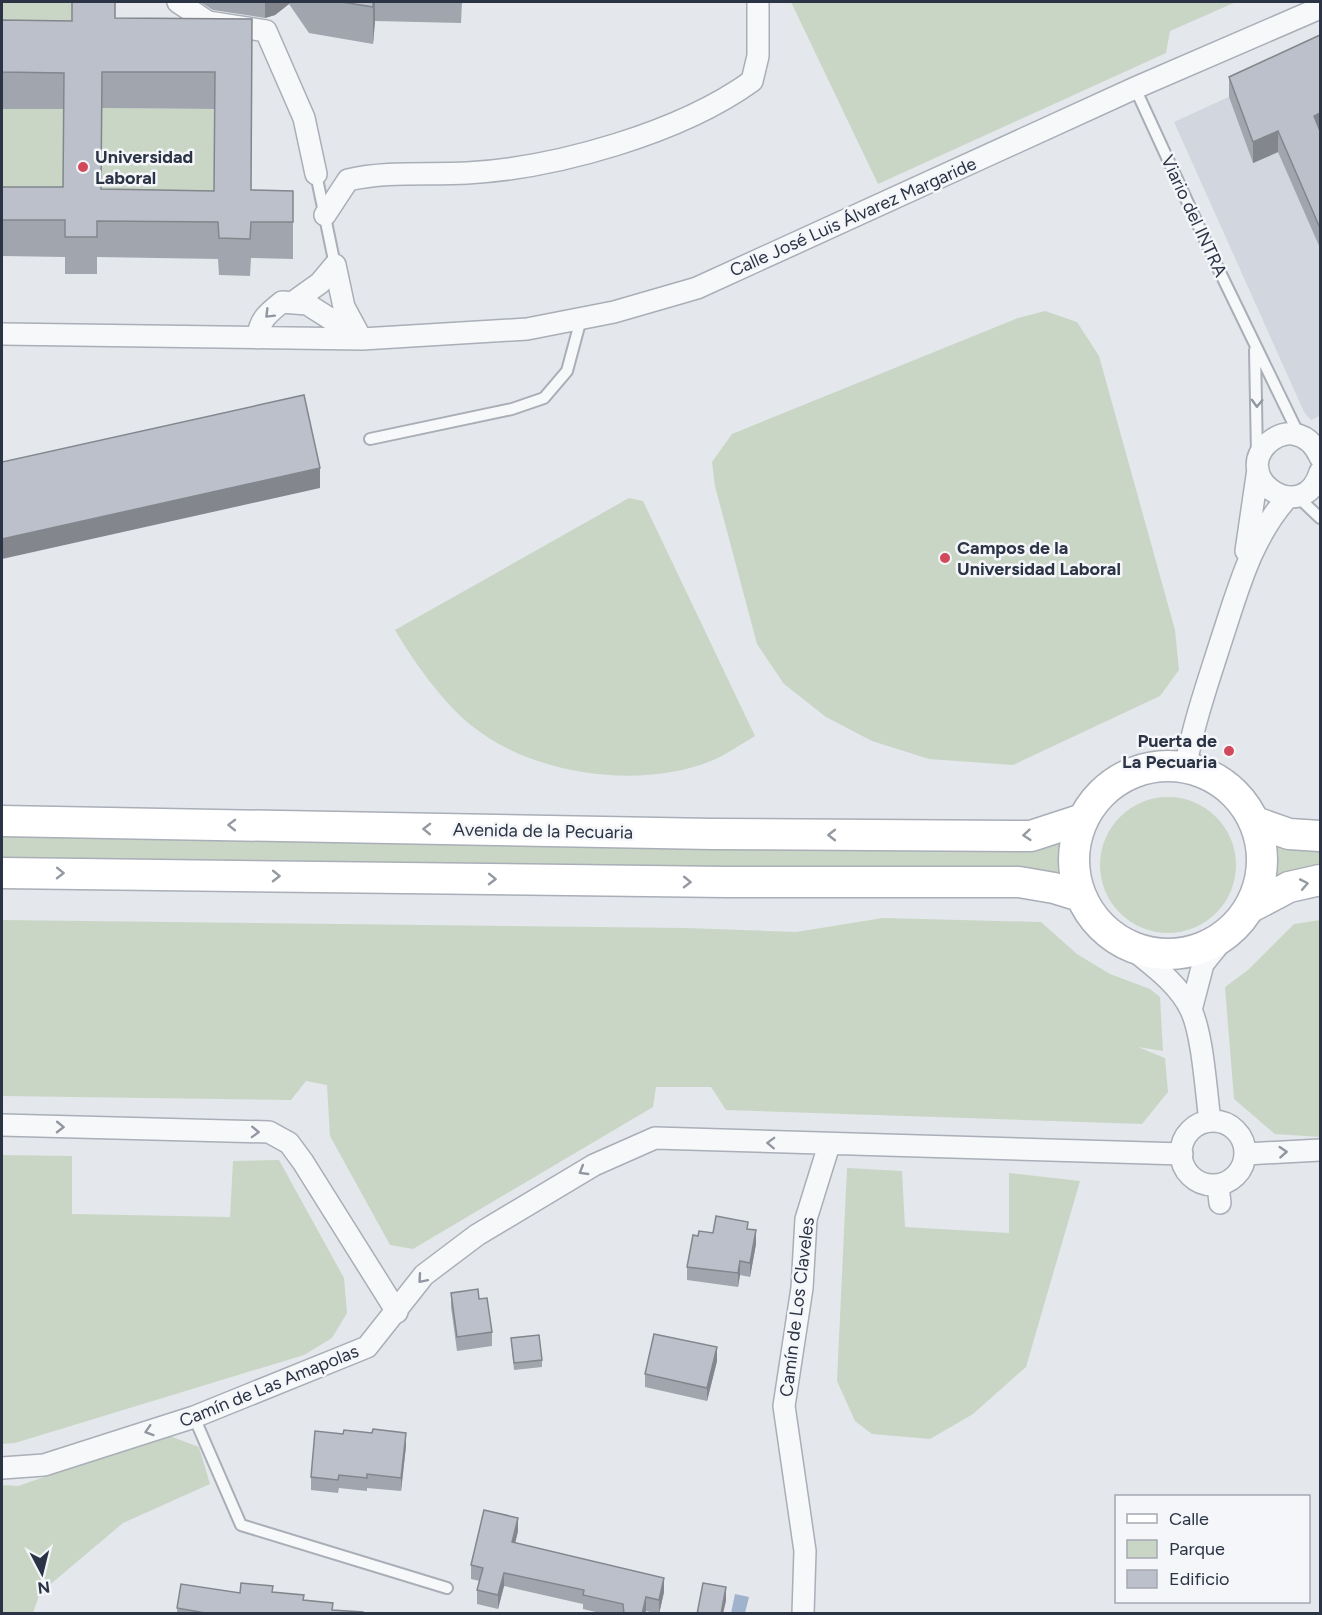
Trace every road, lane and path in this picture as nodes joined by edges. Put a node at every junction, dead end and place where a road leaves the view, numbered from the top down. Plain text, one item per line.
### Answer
1 (178, 2) edge
2 (758, 2) edge
3 (1320, 8) edge
4 (1135, 88) junction
5 (316, 174) joint
6 (325, 214) junction
7 (334, 264) junction
8 (292, 303) junction
9 (580, 319) junction
10 (2, 334) edge
11 (258, 338) junction
12 (362, 339) junction
13 (1255, 344) junction
14 (1308, 434) edge
15 (370, 439) dead end
16 (1320, 458) edge
17 (1258, 465) junction
18 (1320, 472) edge
19 (1292, 497) junction
20 (1320, 518) edge
21 (1242, 575) junction
22 (1186, 764) junction
23 (1083, 819) junction
24 (2, 821) edge
25 (1255, 822) junction
26 (1320, 836) edge
27 (2, 873) edge
28 (1320, 880) edge
29 (1080, 896) junction
30 (1251, 907) junction
31 (1224, 938) junction
32 (1126, 944) junction
33 (1191, 1010) junction
34 (1210, 1121) junction
35 (2, 1125) edge
36 (830, 1145) junction
37 (1320, 1150) edge
38 (1182, 1154) junction
39 (1246, 1154) junction
40 (397, 1312) junction
41 (194, 1417) junction
42 (2, 1468) edge
43 (447, 1588) dead end
44 (802, 1614) edge

1 - 5 street
2 - 6 street
3 - 4 street, Calle José Luis Álvarez Margaride
4 - 9 street, Calle José Luis Álvarez Margaride
4 - 13 lane, Viario del INTRA
5 - 6 lane
6 - 7 lane
7 - 8 street
7 - 12 street
8 -> 11 street
8 - 12 street
9 - 12 street, Calle José Luis Álvarez Margaride
9 - 15 lane
10 - 11 street, Calle José Luis Álvarez Margaride
11 - 12 street, Calle José Luis Álvarez Margaride
13 - 14 lane, Viario del INTRA
13 -> 17 lane
14 - 16 street
14 - 17 street
17 - 19 street
17 - 21 street
18 - 19 street
19 - 20 lane
19 - 21 street
21 - 22 street
22 - 23 street
22 - 25 street
23 -> 24 street, Avenida de la Pecuaria
23 - 29 street
25 - 26 street
25 - 30 street
27 -> 29 street
30 -> 28 street
29 - 32 street
30 - 31 street
31 - 32 street
31 - 33 street
32 - 33 street
33 - 34 street
34 - 38 street
34 - 39 street
35 -> 40 street
36 - 38 street, Camín de Las Amapolas
36 -> 40 street, Camín de Las Amapolas
36 - 44 street, Camín de Los Claveles
39 -> 37 street
38 - 39 street
40 - 41 street, Camín de Las Amapolas
41 -> 42 street, Camín de Las Amapolas
41 - 43 lane

